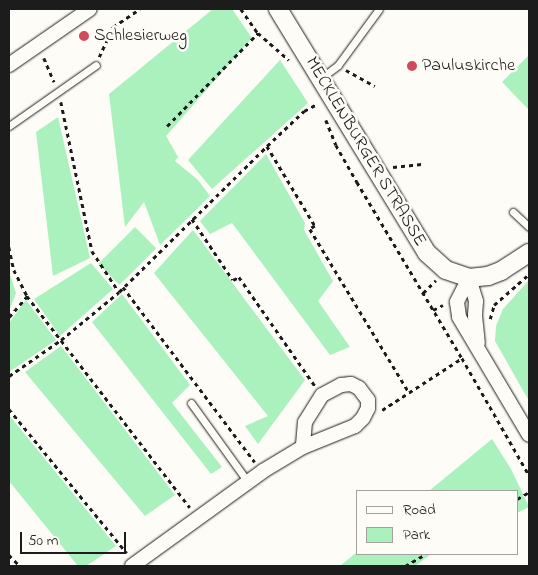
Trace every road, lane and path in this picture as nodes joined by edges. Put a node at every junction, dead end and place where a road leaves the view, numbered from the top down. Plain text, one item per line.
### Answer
1 (90, 9) edge
2 (140, 9) edge
3 (241, 9) edge
4 (278, 9) edge
5 (379, 9) edge
6 (258, 33) junction
7 (38, 45) junction
8 (293, 63) dead end
9 (9, 65) edge
10 (96, 65) joint
11 (338, 65) junction
12 (320, 78) junction
13 (375, 86) dead end
14 (58, 92) junction
15 (313, 95) dead end
16 (318, 103) junction
17 (9, 126) edge
18 (167, 126) dead end
19 (267, 146) junction
20 (424, 164) dead end
21 (376, 169) junction
22 (513, 212) dead end
23 (192, 219) junction
24 (529, 227) edge
25 (9, 247) edge
26 (529, 253) edge
27 (529, 274) edge
28 (469, 278) junction
29 (124, 288) junction
30 (118, 292) junction
31 (27, 296) junction
32 (9, 316) edge
33 (490, 328) dead end
34 (60, 340) junction
35 (462, 358) junction
36 (9, 376) edge
37 (408, 392) junction
38 (322, 396) junction
39 (192, 402) dead end
40 (9, 409) edge
41 (363, 418) junction
42 (529, 435) edge
43 (303, 448) junction
44 (263, 472) junction
45 (529, 475) edge
46 (248, 482) junction
47 (529, 492) edge
48 (518, 498) edge
49 (198, 518) junction
50 (9, 554) edge
51 (424, 555) edge
52 (134, 565) edge
53 (19, 566) edge
54 (405, 566) edge

1 - 7 street
2 - 10 path
3 - 6 path
4 - 12 street, MECKLENBURGER STRASSE
5 - 11 lane
6 - 8 path
6 - 18 path
7 - 9 street
7 - 14 path
10 - 14 lane
11 - 12 lane
11 - 13 path
12 - 21 street, MECKLENBURGER STRASSE
14 - 17 lane
14 - 30 path
15 - 16 path
16 - 19 path
16 - 35 path
19 - 23 path
19 - 37 path
20 - 21 path
21 - 28 street, MECKLENBURGER STRASSE
22 - 24 lane
23 - 29 path
23 - 38 path
25 - 31 path
26 - 28 street
27 - 33 path
28 - 42 street
29 - 30 path
29 - 44 path
30 - 34 path
31 - 32 path
31 - 34 path
34 - 36 path
34 - 49 path
35 - 37 path
35 - 45 path
37 - 41 path
38 - 41 street
38 - 43 street
39 - 46 lane
40 - 52 path
41 - 43 street
43 - 44 street
44 - 46 street
46 - 49 street
47 - 48 path
49 - 52 street
50 - 53 path
51 - 54 path

